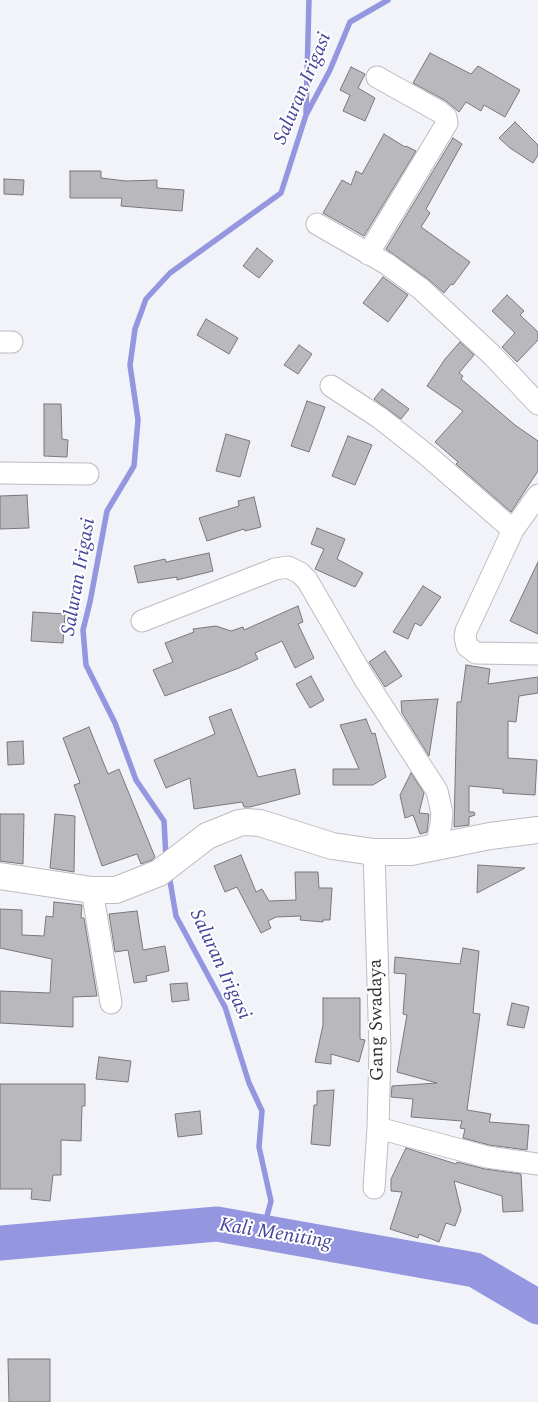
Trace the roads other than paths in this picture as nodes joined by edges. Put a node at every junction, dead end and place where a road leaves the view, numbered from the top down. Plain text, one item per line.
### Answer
1 (377, 77) dead end
2 (317, 224) dead end
3 (368, 254) junction
4 (331, 386) dead end
5 (538, 404) edge
6 (0, 473) edge
7 (88, 474) dead end
8 (538, 495) edge
9 (513, 530) junction
10 (142, 621) dead end
11 (538, 654) edge
12 (538, 830) edge
13 (436, 847) junction
14 (374, 852) junction
15 (0, 876) edge
16 (92, 890) junction
17 (111, 1003) dead end
18 (378, 1128) junction
19 (538, 1164) edge
20 (374, 1188) dead end

1 - 3 street
2 - 3 street
3 - 5 street
4 - 9 street
6 - 7 street
8 - 9 street
9 - 11 street
10 - 13 street
12 - 13 street
13 - 14 street
14 - 16 street
14 - 18 street, Gang Swadaya
15 - 16 street
16 - 17 street
18 - 19 street
18 - 20 street, Gang Swadaya

